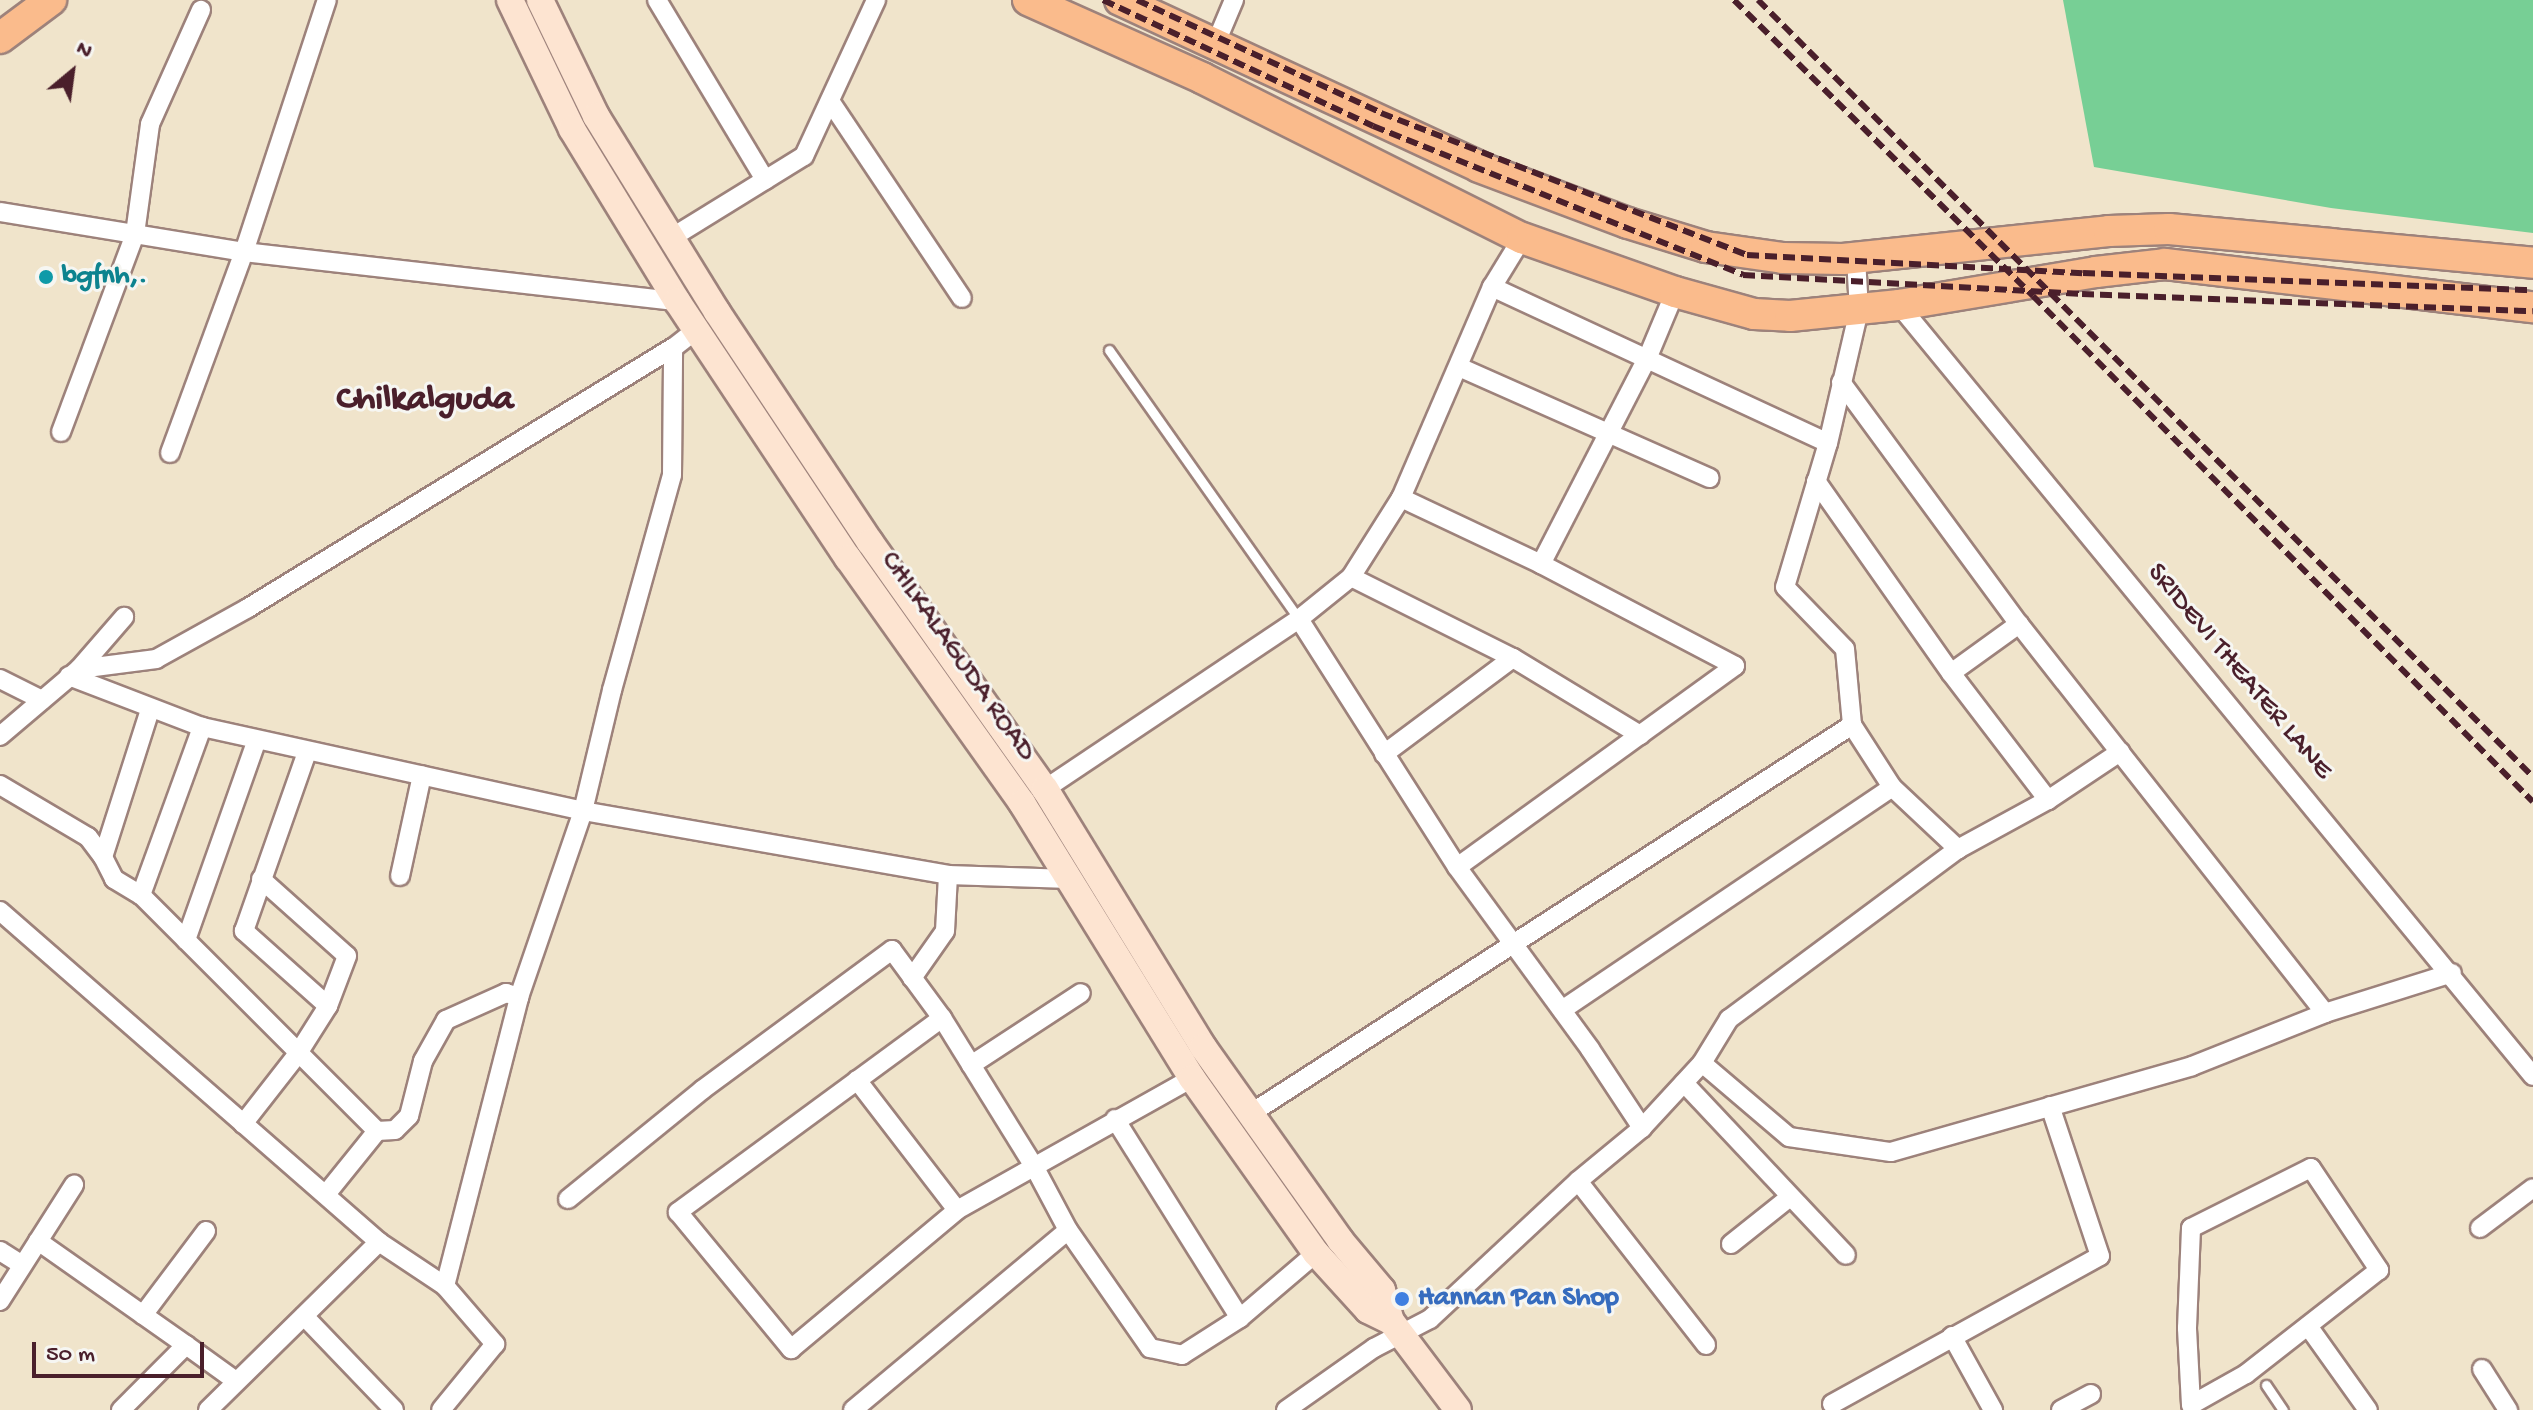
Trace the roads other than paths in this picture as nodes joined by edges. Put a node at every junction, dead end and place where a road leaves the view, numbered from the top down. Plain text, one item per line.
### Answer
1 (51, 0) edge
2 (327, 0) edge
3 (510, 0) edge
4 (540, 0) edge
5 (657, 0) edge
6 (876, 0) edge
7 (1028, 0) edge
8 (1120, 0) edge
9 (1234, 0) edge
10 (201, 10) dead end
11 (0, 38) edge
12 (1215, 45) junction
13 (830, 101) junction
14 (765, 180) junction
15 (0, 212) edge
16 (135, 234) junction
17 (671, 238) junction
18 (1522, 238) junction
19 (244, 252) junction
20 (1856, 258) junction
21 (2533, 263) edge
22 (1492, 287) junction
23 (1675, 292) junction
24 (962, 298) dead end
25 (677, 301) junction
26 (1899, 305) junction
27 (2533, 307) edge
28 (1859, 310) junction
29 (696, 330) junction
30 (673, 348) junction
31 (1109, 350) dead end
32 (1647, 359) junction
33 (1459, 367) junction
34 (1841, 382) junction
35 (61, 432) dead end
36 (1609, 433) junction
37 (1828, 443) junction
38 (170, 453) dead end
39 (1710, 478) dead end
40 (1816, 481) junction
41 (1401, 498) junction
42 (1541, 564) junction
43 (1351, 577) junction
44 (124, 617) dead end
45 (1299, 619) junction
46 (2019, 624) junction
47 (1513, 658) junction
48 (74, 672) junction
49 (1951, 673) junction
50 (0, 679) edge
51 (42, 700) junction
52 (150, 710) junction
53 (1852, 725) junction
54 (202, 727) junction
55 (1640, 735) junction
56 (0, 736) edge
57 (256, 742) junction
58 (307, 752) junction
59 (2120, 752) junction
60 (1384, 754) junction
61 (422, 775) junction
62 (0, 785) edge
63 (1892, 787) junction
64 (1045, 789) junction
65 (2048, 800) junction
66 (583, 811) junction
67 (1958, 849) junction
68 (103, 857) junction
69 (1457, 867) junction
70 (948, 875) junction
71 (400, 876) dead end
72 (261, 879) junction
73 (1070, 879) junction
74 (141, 895) junction
75 (0, 911) edge
76 (186, 940) junction
77 (1513, 943) junction
78 (2452, 973) junction
79 (912, 978) junction
80 (1081, 993) dead end
81 (519, 997) junction
82 (328, 1006) junction
83 (1562, 1010) junction
84 (2325, 1013) junction
85 (942, 1018) junction
86 (297, 1055) junction
87 (1702, 1063) junction
88 (971, 1065) junction
89 (2533, 1076) edge
90 (1192, 1078) junction
91 (857, 1080) junction
92 (1684, 1083) junction
93 (2050, 1106) junction
94 (1250, 1114) junction
95 (1115, 1119) junction
96 (243, 1124) junction
97 (1642, 1128) junction
98 (377, 1131) junction
99 (1035, 1168) junction
100 (1578, 1181) junction
101 (74, 1185) dead end
102 (2533, 1188) edge
103 (327, 1193) junction
104 (1790, 1197) junction
105 (568, 1199) dead end
106 (957, 1210) junction
107 (2480, 1228) dead end
108 (1068, 1230) junction
109 (206, 1231) dead end
110 (38, 1241) junction
111 (379, 1242) junction
112 (1731, 1244) dead end
113 (0, 1251) edge
114 (1316, 1253) junction
115 (1846, 1255) dead end
116 (22, 1265) junction
117 (445, 1286) junction
118 (0, 1301) edge
119 (143, 1315) junction
120 (304, 1316) junction
121 (1240, 1318) junction
122 (2308, 1326) junction
123 (1396, 1328) junction
124 (1952, 1336) junction
125 (186, 1345) junction
126 (1706, 1345) dead end
127 (2482, 1369) dead end
128 (236, 1381) junction
129 (2266, 1385) dead end
130 (2091, 1394) dead end
131 (1832, 1404) dead end
132 (858, 1409) edge
133 (121, 1410) edge
134 (208, 1410) edge
135 (394, 1410) edge
136 (441, 1410) edge
137 (1286, 1410) edge
138 (1458, 1410) edge
139 (1993, 1410) edge
140 (2061, 1410) edge
141 (2283, 1410) edge
142 (2368, 1410) edge
143 (2508, 1410) edge

1 - 11 main road
2 - 19 street
3 - 25 main road, CHILKALAGUDA ROAD
4 - 17 main road, CHILKALAGUDA ROAD
5 - 14 street
6 - 13 street
7 - 18 main road
8 - 12 main road
9 - 12 street
10 - 16 street
12 - 20 main road
13 - 14 street
13 - 24 street
14 - 17 street
15 - 16 street
16 - 19 street
16 - 35 street
17 - 64 main road, CHILKALAGUDA ROAD
18 - 22 street
18 - 23 main road
19 - 25 street
19 - 38 street
20 - 21 main road
20 - 28 street
22 - 32 street
22 - 33 street
23 - 28 main road
23 - 32 street
25 - 29 main road, CHILKALAGUDA ROAD
26 - 27 main road
26 - 28 main road
26 - 78 street, SRIDEVI THEATER LANE
28 - 34 street
29 - 30 street
29 - 73 main road, CHILKALAGUDA ROAD
30 - 48 street
30 - 66 street
31 - 45 lane
32 - 36 street
32 - 37 street
33 - 36 street
33 - 41 street
34 - 37 street
34 - 46 street
36 - 39 street
36 - 42 street
37 - 40 street
40 - 49 street
40 - 53 street
41 - 42 street
41 - 43 street
42 - 55 street
43 - 45 street
43 - 47 street
44 - 48 street
45 - 60 street
45 - 64 street
46 - 49 street
46 - 59 street
47 - 55 street
47 - 60 street
48 - 51 street
48 - 52 street
49 - 65 street
50 - 51 street
51 - 56 street
52 - 54 street
52 - 68 street
53 - 63 street
53 - 77 street
54 - 57 street
54 - 74 street
55 - 69 street
57 - 58 street
57 - 76 street
58 - 61 street
58 - 72 street
59 - 65 street
59 - 84 street
60 - 69 street
61 - 66 street
61 - 71 street
62 - 68 street
63 - 67 street
63 - 83 street
64 - 94 main road, CHILKALAGUDA ROAD
65 - 67 street
66 - 70 street
66 - 81 street
67 - 87 street
68 - 74 street
69 - 77 street
70 - 73 street
70 - 79 street
72 - 82 street
72 - 82 street
73 - 90 main road, CHILKALAGUDA ROAD
74 - 76 street
75 - 96 street
76 - 86 street
77 - 83 street
77 - 94 street
78 - 84 street
78 - 89 street, SRIDEVI THEATER LANE
79 - 85 street
79 - 105 street
80 - 88 street
81 - 98 street
81 - 117 street
82 - 86 street
83 - 97 street
84 - 93 street
85 - 88 street
85 - 91 street
86 - 96 street
86 - 98 street
87 - 92 street
87 - 93 street
88 - 99 street
90 - 95 street
90 - 114 main road, CHILKALAGUDA ROAD
91 - 106 street
91 - 106 street
92 - 97 street
92 - 104 street
93 - 124 street
94 - 123 main road, CHILKALAGUDA ROAD
95 - 99 street
95 - 121 street
96 - 103 street
97 - 100 street
98 - 103 street
99 - 106 street
99 - 108 street
100 - 123 street
100 - 126 street
101 - 110 street
102 - 107 street
103 - 111 street
104 - 112 street
104 - 115 street
108 - 121 street
108 - 132 street
109 - 119 street
110 - 116 street
110 - 119 street
111 - 117 street
111 - 120 street
113 - 116 street
114 - 121 street
114 - 123 main road, CHILKALAGUDA ROAD
116 - 118 street
117 - 136 street
119 - 125 street
120 - 128 street
120 - 135 street
122 - 122 street
122 - 142 street
123 - 137 street
123 - 138 main road, CHILKALAGUDA ROAD
124 - 131 street
124 - 139 street
125 - 128 street
125 - 133 street
127 - 143 street
128 - 134 street
129 - 141 lane
130 - 140 street

